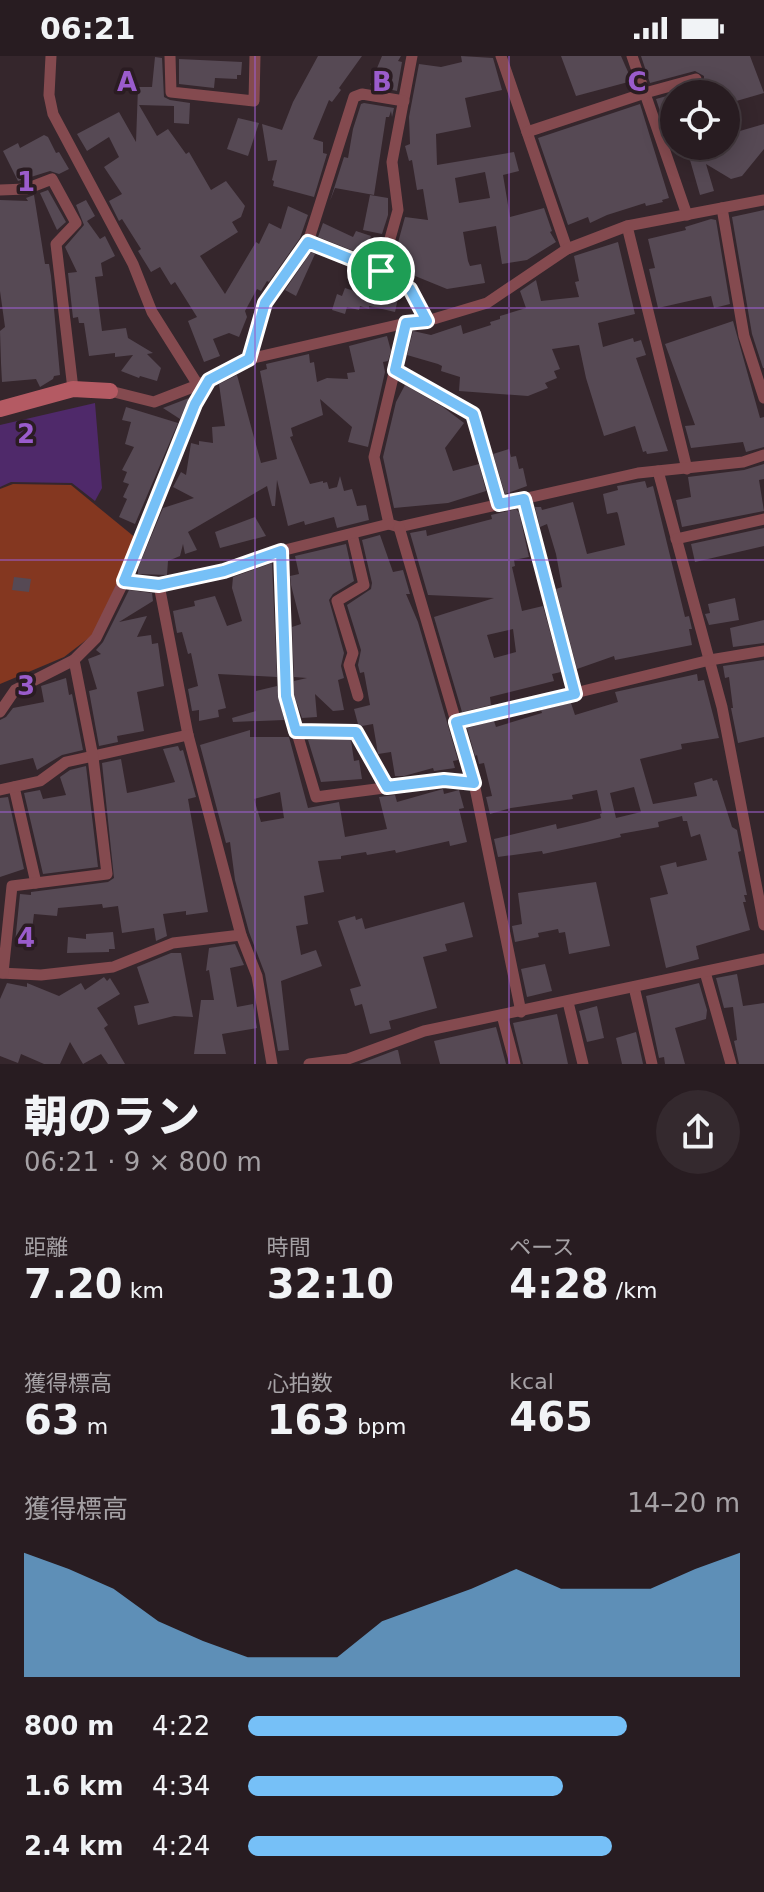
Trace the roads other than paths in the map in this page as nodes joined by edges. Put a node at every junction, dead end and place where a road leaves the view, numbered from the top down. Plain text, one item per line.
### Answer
1 (51, 56) edge
2 (170, 56) edge
3 (255, 56) edge
4 (412, 56) edge
5 (501, 56) edge
6 (632, 56) edge
7 (696, 79) dead end
8 (645, 93) junction
9 (404, 101) junction
10 (527, 132) junction
11 (0, 190) edge
12 (764, 200) edge
13 (722, 208) junction
14 (687, 215) junction
15 (627, 226) junction
16 (308, 242) junction
17 (567, 249) junction
18 (381, 271) junction
19 (427, 321) junction
20 (406, 323) junction
21 (249, 359) junction
22 (395, 370) junction
23 (204, 382) junction
24 (73, 389) junction
25 (110, 391) joint
26 (764, 398) edge
27 (0, 409) edge
28 (764, 455) edge
29 (687, 469) junction
30 (658, 471) junction
31 (524, 499) junction
32 (499, 504) junction
33 (764, 519) edge
34 (394, 525) junction
35 (352, 534) junction
36 (676, 539) junction
37 (281, 551) junction
38 (124, 581) junction
39 (159, 585) junction
40 (764, 651) edge
41 (74, 660) junction
42 (710, 660) junction
43 (575, 694) junction
44 (5, 696) edge
45 (358, 696) dead end
46 (0, 712) edge
47 (456, 722) junction
48 (296, 731) junction
49 (188, 735) junction
50 (93, 757) junction
51 (474, 783) junction
52 (14, 787) junction
53 (387, 787) junction
54 (0, 790) edge
55 (36, 883) junction
56 (764, 925) edge
57 (241, 935) junction
58 (764, 959) edge
59 (705, 972) junction
60 (1, 973) edge
61 (634, 987) junction
62 (568, 1002) junction
63 (521, 1012) junction
64 (502, 1015) junction
65 (272, 1064) edge
66 (309, 1064) edge
67 (515, 1064) edge
68 (583, 1064) edge
69 (652, 1064) edge
70 (731, 1064) edge

1 - 23 street
2 - 3 street
4 - 9 street
5 - 10 street
6 - 8 street
7 - 8 street
8 - 10 street
8 - 14 street
9 - 16 street
9 - 18 street
10 - 17 street
11 - 24 street
12 - 13 street
13 - 14 street
13 - 26 street
14 - 15 street
15 - 17 street
15 - 29 street
16 - 18 street
16 - 21 street
17 - 19 street
18 - 19 street
19 - 20 street
20 - 21 street
20 - 22 street
21 - 23 street
22 - 32 street
22 - 34 street
23 - 25 street
23 - 38 street
24 - 25 street
24 - 27 street
28 - 29 street
29 - 30 street
30 - 31 street
30 - 36 street
31 - 32 street
31 - 43 street
32 - 34 street
33 - 36 street
34 - 35 street
34 - 47 street
35 - 37 street
35 - 45 street
36 - 42 street
37 - 39 street
37 - 48 street
38 - 39 street
38 - 41 street
39 - 49 street
40 - 42 street
41 - 44 street
41 - 50 street
42 - 43 street
42 - 56 street
43 - 47 street
44 - 46 street
47 - 51 street
48 - 53 street
48 - 53 street
49 - 50 street
49 - 57 street
50 - 52 street
50 - 55 street
51 - 53 street
51 - 63 street
52 - 54 street
52 - 55 street
55 - 60 street
57 - 60 street
57 - 65 street
58 - 59 street
59 - 61 street
59 - 70 street
61 - 62 street
61 - 69 street
62 - 63 street
62 - 68 street
63 - 64 street
64 - 66 street
64 - 67 street

